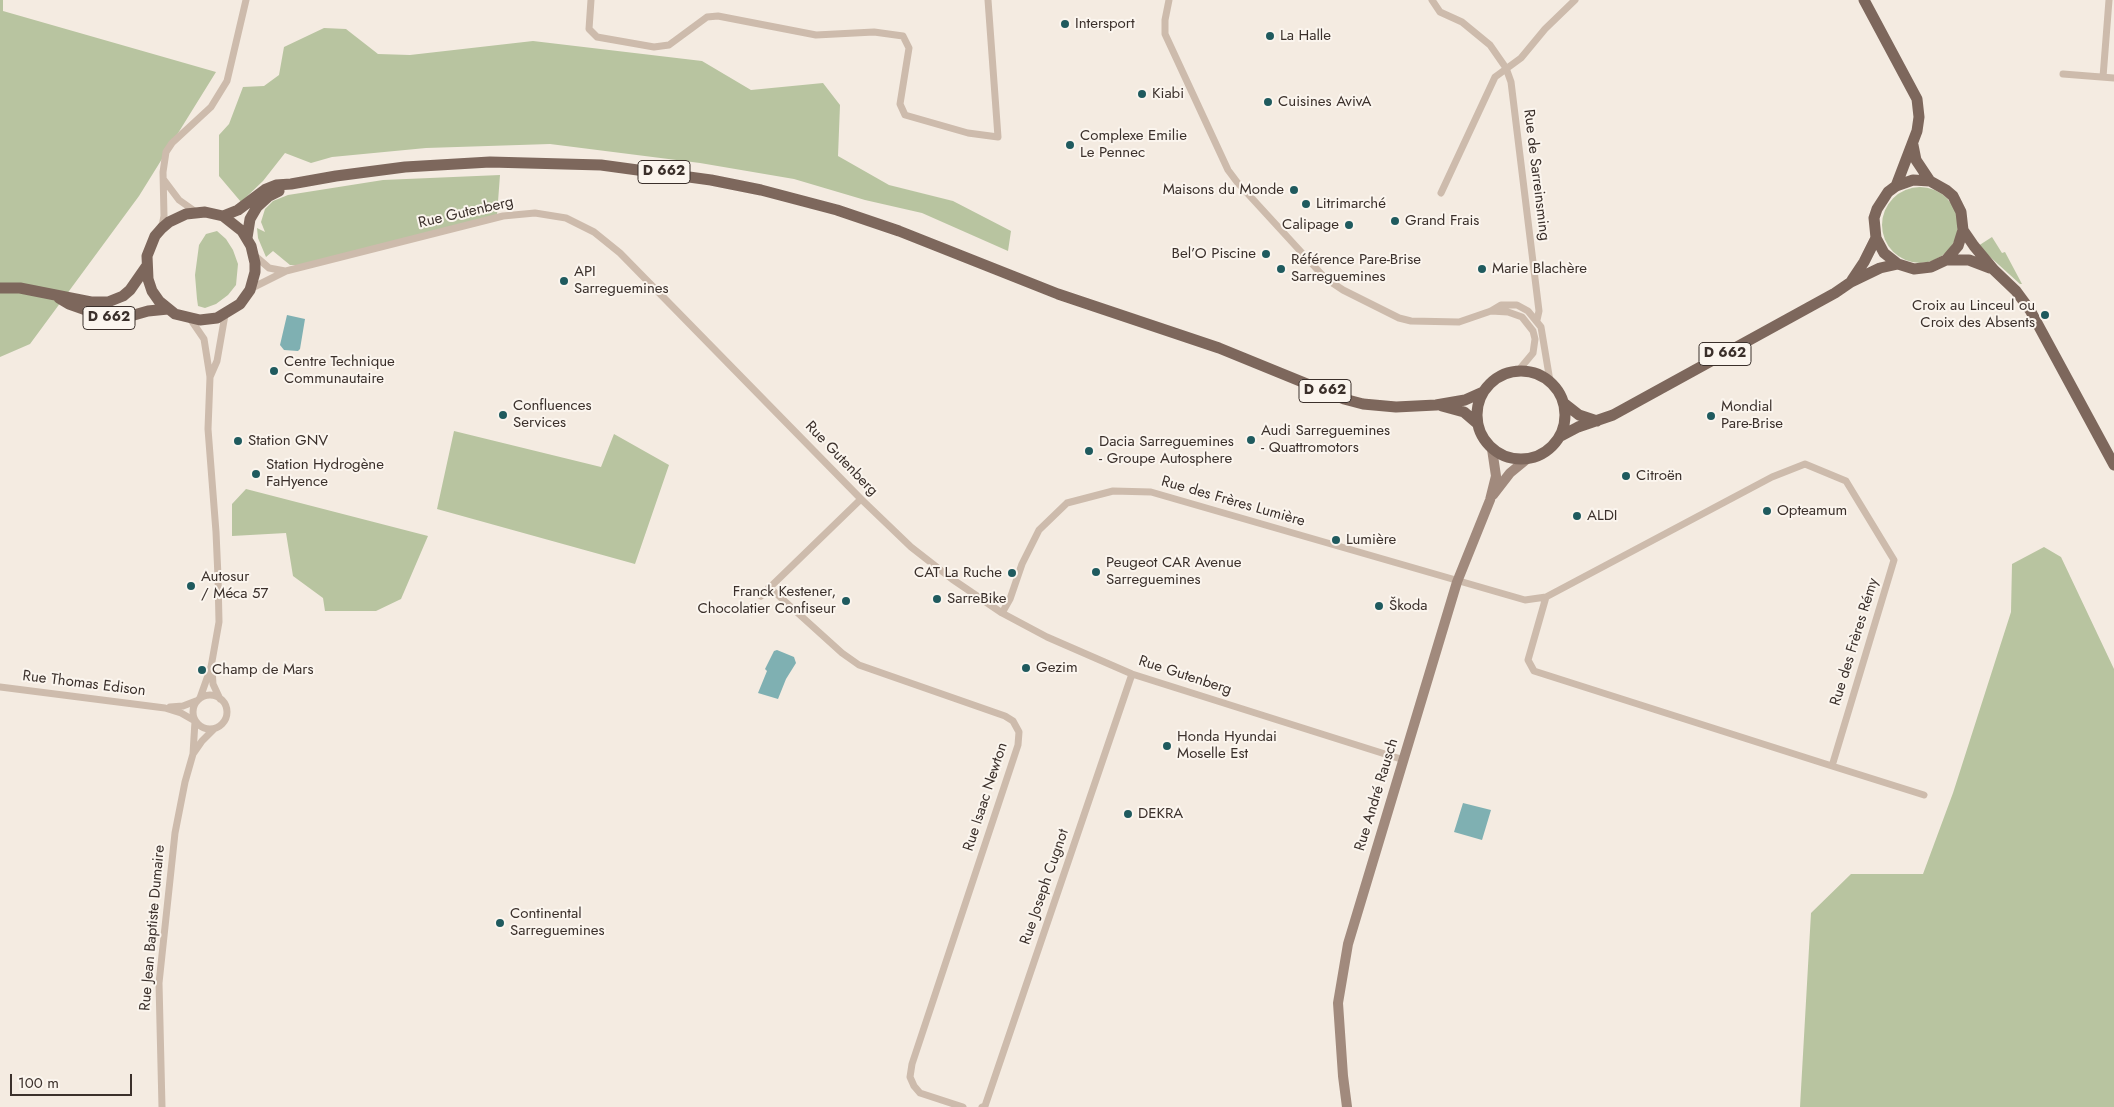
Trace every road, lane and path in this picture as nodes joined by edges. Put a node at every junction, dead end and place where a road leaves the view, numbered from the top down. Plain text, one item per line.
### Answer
1 (246, 0) edge
2 (591, 0) edge
3 (988, 0) edge
4 (1169, 0) edge
5 (1432, 0) edge
6 (1575, 0) edge
7 (1864, 0) edge
8 (2109, 0) edge
9 (1506, 68) junction
10 (2063, 74) dead end
11 (2103, 77) junction
12 (2114, 78) edge
13 (1913, 145) junction
14 (164, 180) junction
15 (1930, 182) junction
16 (291, 184) junction
17 (1896, 186) junction
18 (1441, 193) dead end
19 (196, 212) junction
20 (223, 216) junction
21 (162, 228) junction
22 (1963, 230) junction
23 (247, 238) junction
24 (1876, 238) junction
25 (254, 254) junction
26 (1946, 260) junction
27 (1898, 264) junction
28 (146, 267) junction
29 (1994, 270) junction
30 (286, 271) junction
31 (1850, 282) junction
32 (0, 288) edge
33 (250, 290) junction
34 (53, 295) junction
35 (168, 309) junction
36 (1491, 311) junction
37 (225, 314) junction
38 (191, 320) junction
39 (1537, 320) junction
40 (1518, 371) junction
41 (210, 377) junction
42 (1550, 381) junction
43 (1483, 392) junction
44 (1564, 404) junction
45 (1436, 405) junction
46 (1597, 421) junction
47 (1478, 424) junction
48 (1561, 436) junction
49 (1492, 449) junction
50 (1527, 459) junction
51 (2114, 465) edge
52 (861, 499) junction
53 (1490, 500) junction
54 (1457, 582) junction
55 (770, 587) junction
56 (761, 596) dead end
57 (1546, 597) junction
58 (1002, 613) junction
59 (212, 667) junction
60 (1132, 674) junction
61 (0, 686) edge
62 (220, 699) junction
63 (198, 700) junction
64 (165, 708) junction
65 (195, 722) junction
66 (214, 729) junction
67 (193, 754) junction
68 (1404, 760) junction
69 (1832, 766) junction
70 (1924, 796) dead end
71 (162, 1107) edge
72 (963, 1107) edge
73 (982, 1107) edge
74 (1347, 1107) edge

1 - 14 street
2 - 3 street
4 - 36 street
5 - 9 street, Rue de Sarreinsming
6 - 9 street
7 - 13 main road
8 - 11 street
9 - 18 street
9 - 39 street, Rue de Sarreinsming
10 - 11 street
11 - 12 street
13 - 15 main road
13 - 17 main road
14 - 19 street
14 - 21 street
15 - 17 main road
15 - 22 main road
16 - 20 main road, D 662
16 - 23 main road, D 662
16 - 45 main road, D 662
17 - 24 main road
19 - 20 main road
19 - 21 main road
20 - 23 main road
21 - 28 main road
22 - 26 main road
22 - 29 main road
23 - 25 main road
24 - 27 main road
24 - 31 main road, D 662
25 - 30 street
25 - 33 main road
26 - 27 main road
26 - 29 main road
27 - 31 main road, D 662
28 - 34 main road, D 662
28 - 35 main road
29 - 51 main road
30 - 33 street, Rue Gutenberg
30 - 52 street, Rue Gutenberg
31 - 46 main road, D 662
32 - 34 main road, D 662
33 - 37 main road
34 - 35 main road, D 662
35 - 38 main road
36 - 39 street
36 - 40 street
37 - 38 main road
37 - 41 street
38 - 41 street
39 - 42 street, Rue de Sarreinsming
40 - 42 main road
40 - 43 main road
41 - 59 street
42 - 44 main road
43 - 45 main road, D 662
43 - 47 main road
44 - 46 main road
44 - 48 main road
45 - 47 main road, D 662
46 - 48 main road, D 662
47 - 49 main road
48 - 50 main road
49 - 50 main road
49 - 53 street, Rue André Rausch
50 - 53 street, Rue André Rausch
52 - 55 street
52 - 58 street, Rue Gutenberg
53 - 54 street, Rue André Rausch
54 - 57 street, Rue des Frères Rémy
54 - 58 street, Rue des Frères Lumière
54 - 68 street, Rue André Rausch
55 - 56 street
55 - 72 street, Rue Isaac Newton
57 - 69 street
57 - 69 street, Rue des Frères Rémy
58 - 60 street, Rue Gutenberg
59 - 62 street
59 - 63 street
60 - 68 street, Rue Gutenberg
60 - 73 street, Rue Joseph Cugnot
61 - 64 street, Rue Thomas Edison
62 - 63 street
62 - 66 street
63 - 64 street, Rue Thomas Edison
63 - 65 street
64 - 65 street, Rue Thomas Edison
65 - 66 street
65 - 67 street, Rue Jean Baptiste Dumaire
66 - 67 street, Rue Jean Baptiste Dumaire
67 - 71 street, Rue Jean Baptiste Dumaire
68 - 74 street, Rue André Rausch
69 - 70 street

